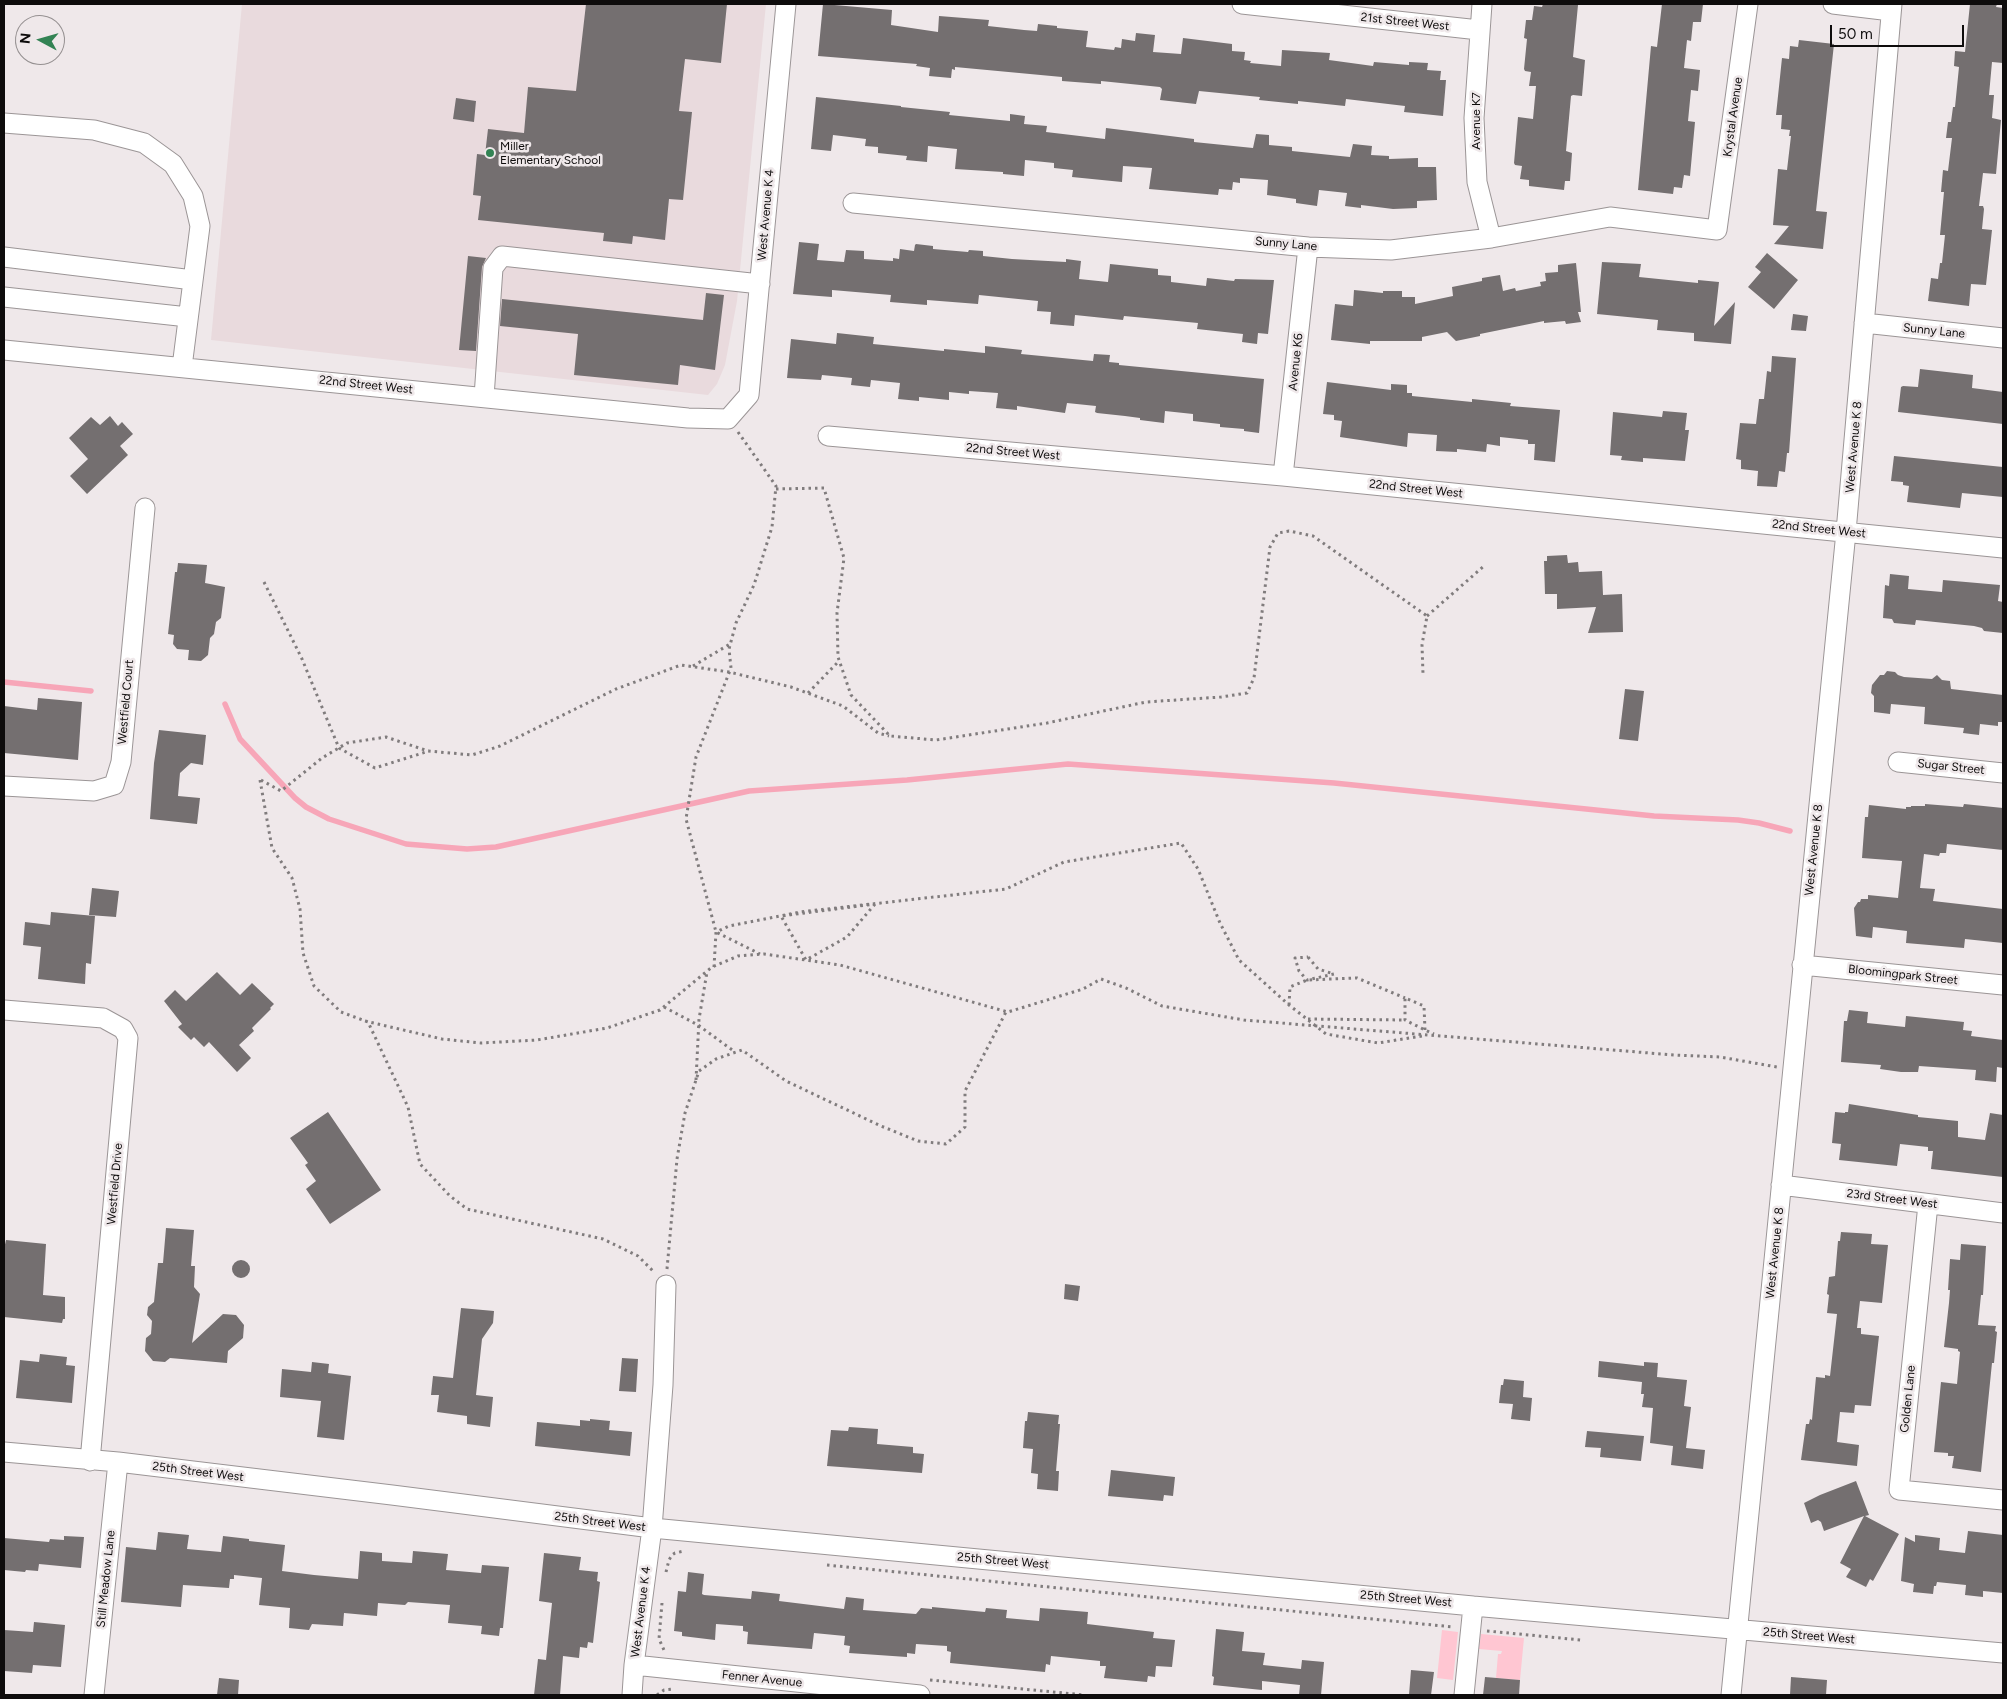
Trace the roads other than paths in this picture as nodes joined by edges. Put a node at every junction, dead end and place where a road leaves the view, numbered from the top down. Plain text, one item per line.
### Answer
1 (786, 4) edge
2 (1253, 4) edge
3 (1482, 4) edge
4 (1748, 4) edge
5 (1833, 4) edge
6 (1892, 7) edge
7 (1479, 30) junction
8 (4, 123) edge
9 (853, 203) dead end
10 (1718, 230) joint
11 (1491, 238) junction
12 (1308, 247) junction
13 (4, 257) edge
14 (193, 280) junction
15 (760, 284) junction
16 (4, 297) edge
17 (188, 317) junction
18 (1864, 324) junction
19 (2003, 338) edge
20 (4, 350) edge
21 (182, 367) junction
22 (484, 397) junction
23 (728, 419) joint
24 (828, 436) dead end
25 (1283, 476) junction
26 (145, 508) dead end
27 (1846, 532) junction
28 (2003, 548) edge
29 (1898, 762) dead end
30 (2003, 772) edge
31 (4, 786) edge
32 (1802, 965) junction
33 (2003, 985) edge
34 (4, 1010) edge
35 (1781, 1185) junction
36 (1928, 1204) junction
37 (2003, 1213) edge
38 (666, 1284) road end
39 (4, 1452) edge
40 (90, 1461) junction
41 (118, 1462) junction
42 (2003, 1500) edge
43 (652, 1528) junction
44 (1473, 1606) junction
45 (1739, 1629) junction
46 (2003, 1653) edge
47 (634, 1665) junction
48 (924, 1688) edge
49 (94, 1695) edge
50 (632, 1695) edge
51 (1464, 1695) edge
52 (1731, 1695) edge

1 - 15 street, West Avenue K 4
2 - 7 street, 21st Street West
3 - 7 street, Avenue K7
4 - 10 street, Krystal Avenue
5 - 6 street
6 - 18 street, West Avenue K 8
7 - 11 street, Avenue K7
8 - 14 street
9 - 12 street, Sunny Lane
10 - 11 street, Sunny Lane
11 - 12 street, Sunny Lane
12 - 25 street, Avenue K6
13 - 14 street
14 - 17 street
15 - 22 street
15 - 23 street, West Avenue K 4
16 - 17 street
17 - 21 street
18 - 19 street, Sunny Lane
18 - 27 street, West Avenue K 8
20 - 21 street, 22nd Street West
21 - 22 street, 22nd Street West
22 - 23 street, 22nd Street West
24 - 25 street, 22nd Street West
25 - 27 street, 22nd Street West
26 - 31 street, Westfield Court
27 - 28 street, 22nd Street West
27 - 32 street, West Avenue K 8
29 - 30 street, Sugar Street
32 - 33 street, Bloomingpark Street
32 - 35 street, West Avenue K 8
34 - 40 street, Westfield Drive
35 - 36 street, 23rd Street West
35 - 45 street, West Avenue K 8
36 - 37 street, 23rd Street West
36 - 42 street, Golden Lane
38 - 43 street, West Avenue K 4
39 - 40 street, 25th Street West
40 - 41 street, 25th Street West
41 - 43 street, 25th Street West
41 - 49 street, Still Meadow Lane
43 - 44 street, 25th Street West
43 - 47 street, West Avenue K 4
44 - 45 street, 25th Street West
44 - 51 street
45 - 46 street, 25th Street West
45 - 52 street, West Avenue K 8
47 - 48 street, Fenner Avenue
47 - 50 street, West Avenue K 4

